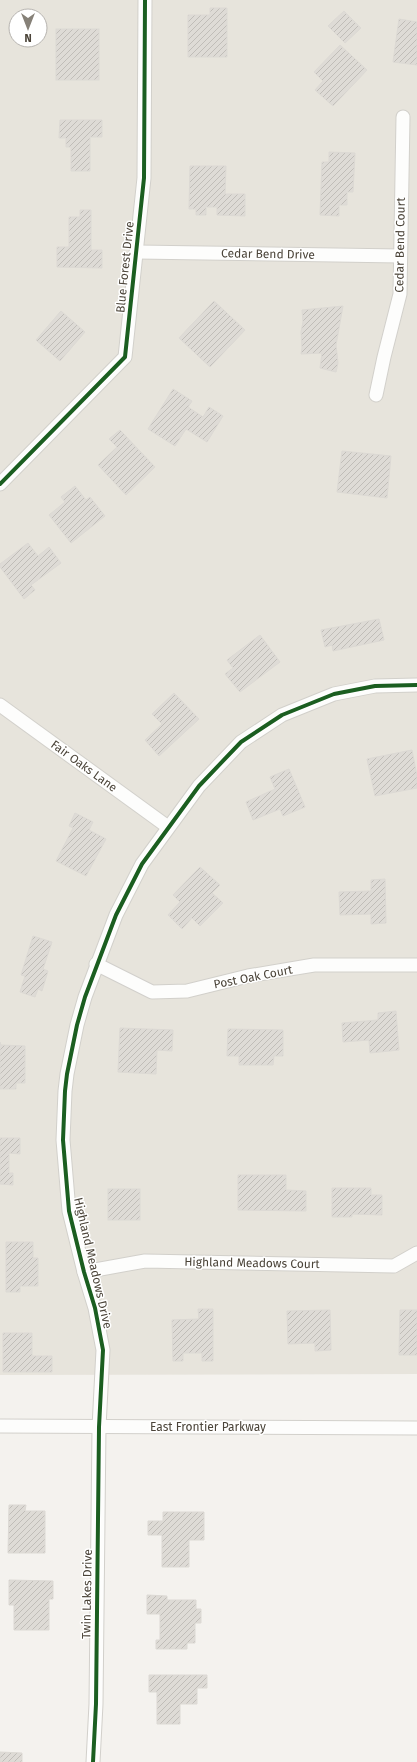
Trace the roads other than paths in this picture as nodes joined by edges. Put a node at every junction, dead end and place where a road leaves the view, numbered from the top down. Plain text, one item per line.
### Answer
1 (145, 0) edge
2 (403, 116) dead end
3 (136, 252) junction
4 (400, 256) junction
5 (376, 395) dead end
6 (0, 484) edge
7 (417, 685) edge
8 (0, 704) edge
9 (168, 827) junction
10 (96, 964) junction
11 (417, 965) edge
12 (417, 1253) edge
13 (84, 1272) junction
14 (0, 1426) edge
15 (99, 1427) junction
16 (417, 1428) edge
17 (93, 1762) edge

1 - 3 street, Blue Forest Drive
2 - 4 street, Cedar Bend Court
3 - 4 street, Cedar Bend Drive
3 - 6 street, Blue Forest Drive
4 - 5 street, Cedar Bend Court
7 - 9 street, Highland Meadows Drive
8 - 9 street, Fair Oaks Lane
9 - 10 street, Highland Meadows Drive
10 - 11 street, Post Oak Court
10 - 13 street, Highland Meadows Drive
12 - 13 street, Highland Meadows Court
13 - 15 street, Highland Meadows Drive
14 - 15 street, East Frontier Parkway
15 - 16 street, East Frontier Parkway
15 - 17 street, Twin Lakes Drive

